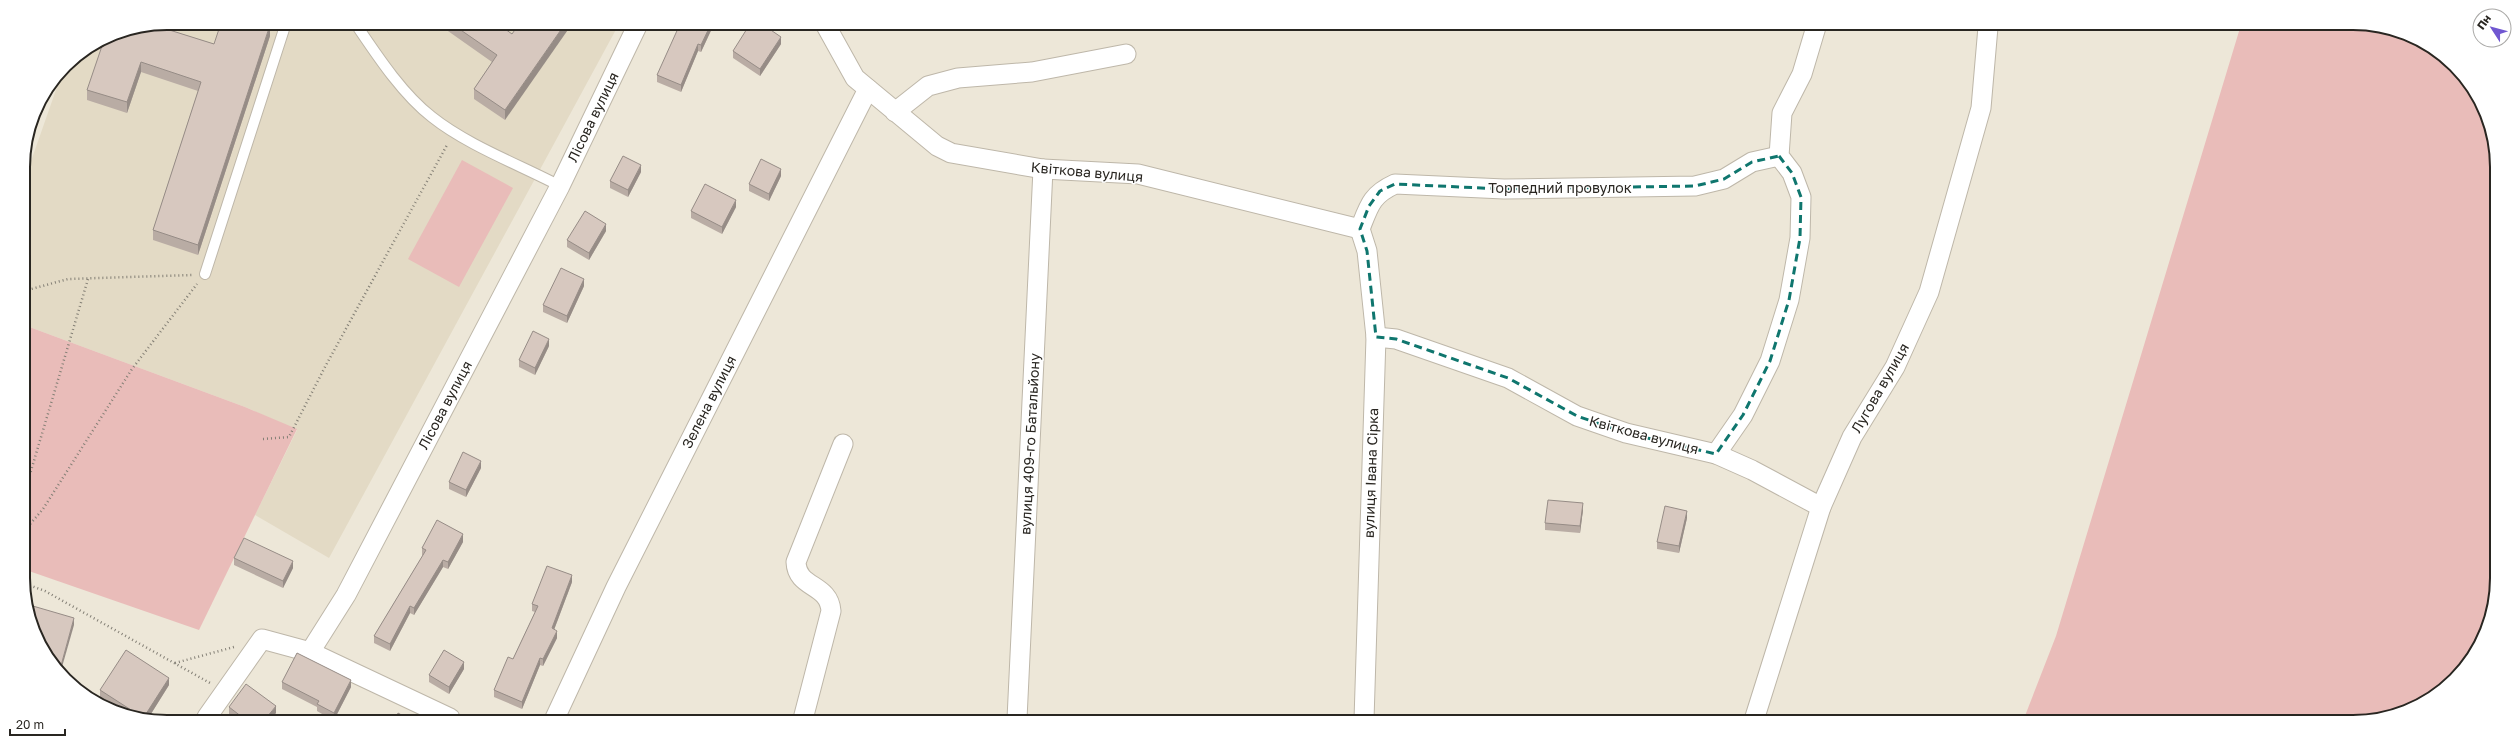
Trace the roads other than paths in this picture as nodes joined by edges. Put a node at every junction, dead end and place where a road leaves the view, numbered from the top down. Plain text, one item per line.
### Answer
1 (284, 30) edge
2 (360, 30) edge
3 (635, 30) edge
4 (828, 30) edge
5 (1815, 30) edge
6 (1988, 30) edge
7 (1126, 54) dead end
8 (868, 89) junction
9 (895, 112) junction
10 (1779, 156) junction
11 (1043, 169) junction
12 (560, 186) junction
13 (1360, 229) junction
14 (205, 274) road end
15 (1376, 337) junction
16 (844, 444) dead end
17 (1716, 454) junction
18 (1821, 507) junction
19 (310, 652) junction
20 (208, 715) edge
21 (444, 715) edge
22 (556, 715) edge
23 (804, 715) edge
24 (1017, 715) edge
25 (1364, 715) edge
26 (1756, 715) edge

1 - 14 lane
2 - 12 lane
3 - 12 street, Лісова вулиця
4 - 8 street, Квіткова вулиця
5 - 10 street
6 - 18 street, Лугова вулиця
7 - 9 street
8 - 9 street, Квіткова вулиця
8 - 22 street, Зелена вулиця
9 - 11 street, Квіткова вулиця
10 - 13 street, Торпедний провулок
10 - 17 street
11 - 13 street, Квіткова вулиця
11 - 24 street, вулиця 409-го Батальйону
12 - 19 street, Лісова вулиця
13 - 15 street, вулиця Івана Сірка
15 - 17 street, Квіткова вулиця
15 - 25 street, вулиця Івана Сірка
16 - 23 street
17 - 18 street, Квіткова вулиця
18 - 26 street, Лугова вулиця
19 - 20 street
19 - 21 street

